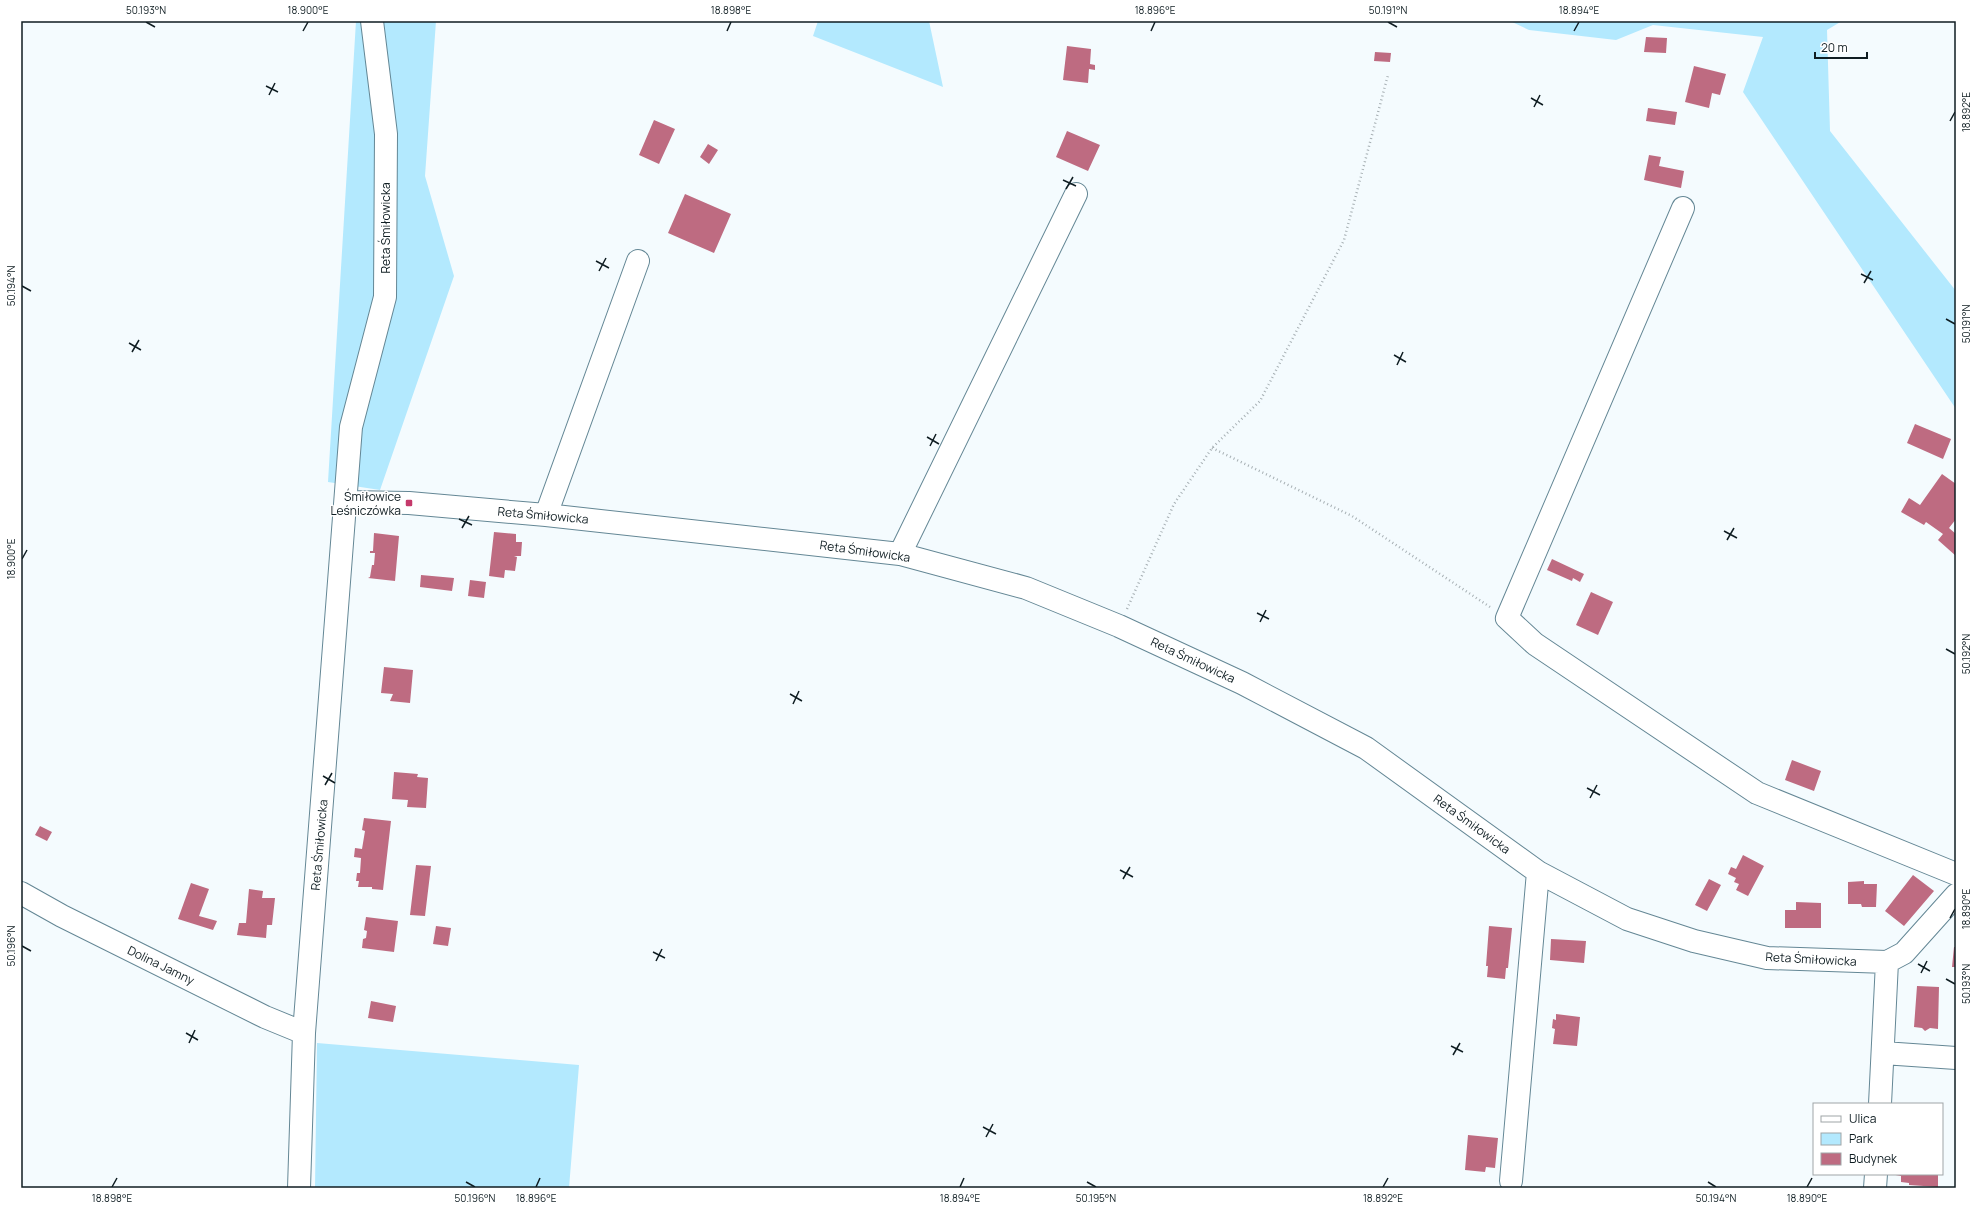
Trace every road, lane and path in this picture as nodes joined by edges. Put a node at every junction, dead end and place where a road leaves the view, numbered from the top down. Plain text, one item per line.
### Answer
1 (372, 21) edge
2 (1388, 75) dead end
3 (1076, 194) dead end
4 (1683, 208) dead end
5 (638, 261) dead end
6 (1212, 448) junction
7 (346, 502) junction
8 (546, 515) junction
9 (900, 554) junction
10 (1507, 618) junction
11 (1119, 626) junction
12 (1538, 872) junction
13 (1956, 874) edge
14 (21, 893) edge
15 (1956, 895) edge
16 (1887, 962) junction
17 (304, 1033) junction
18 (1883, 1053) junction
19 (1956, 1058) edge
20 (1880, 1103) edge
21 (1876, 1175) edge
22 (1511, 1181) dead end
23 (299, 1188) edge
24 (1875, 1188) edge

1 - 7 street, Reta Śmiłowicka
2 - 6 path
3 - 9 street
4 - 10 street
5 - 8 street
6 - 10 path
6 - 11 path
7 - 8 street, Reta Śmiłowicka
7 - 17 street, Reta Śmiłowicka
8 - 9 street, Reta Śmiłowicka
9 - 11 street, Reta Śmiłowicka
10 - 13 street
11 - 12 street, Reta Śmiłowicka
12 - 16 street, Reta Śmiłowicka
12 - 22 street
14 - 17 street, Dolina Jamny
15 - 16 street
16 - 18 street
17 - 23 street, Reta Śmiłowicka
18 - 19 street
18 - 20 street
21 - 24 street

